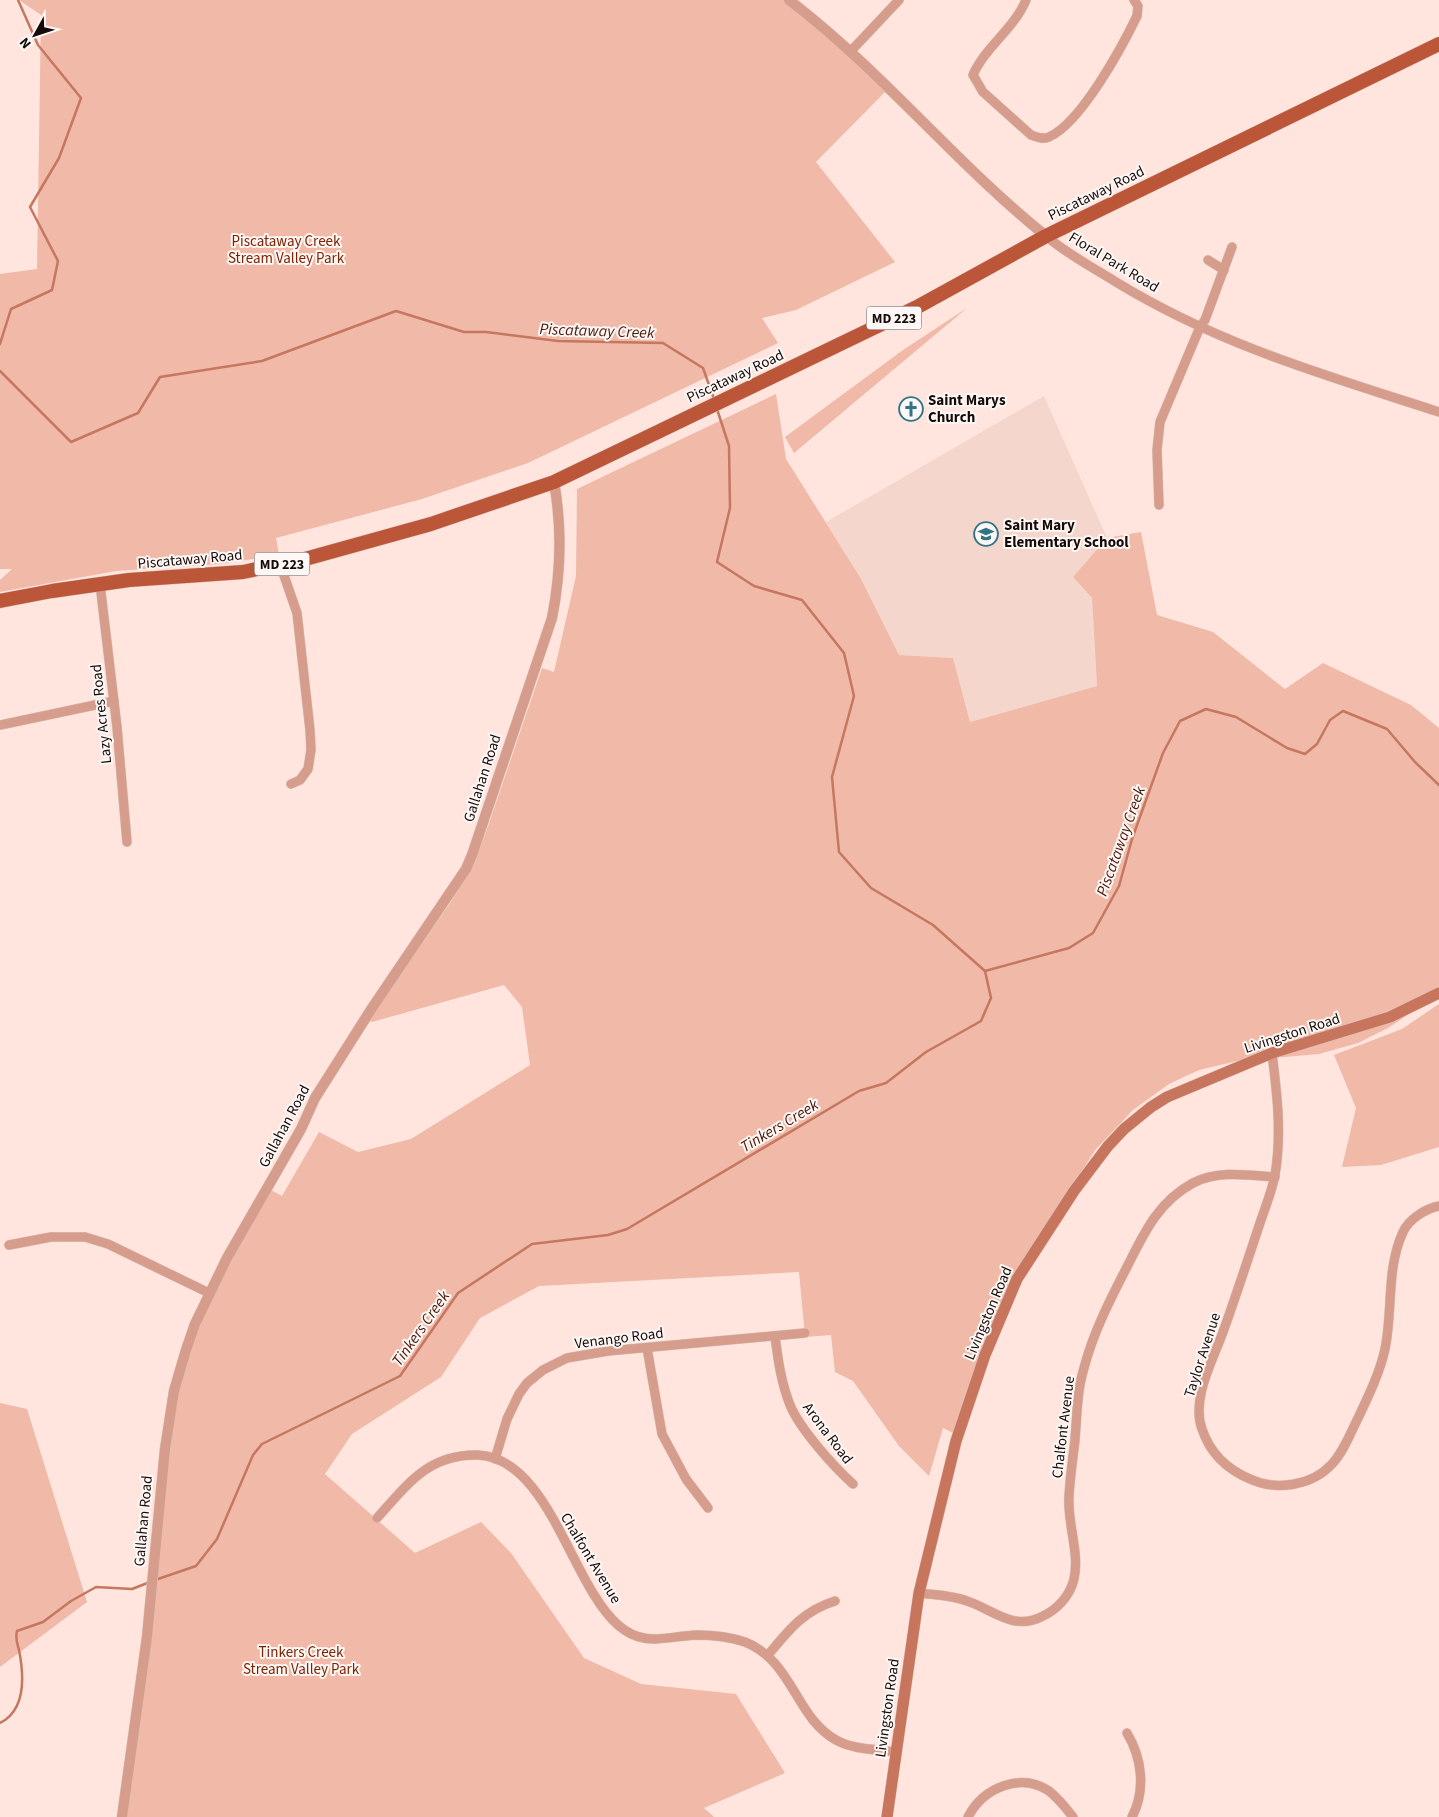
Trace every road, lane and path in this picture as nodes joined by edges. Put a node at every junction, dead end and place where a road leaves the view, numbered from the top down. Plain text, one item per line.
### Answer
1 (789, 0) edge
2 (899, 0) edge
3 (1026, 0) edge
4 (1134, 0) edge
5 (1439, 44) edge
6 (850, 52) junction
7 (1046, 236) junction
8 (1232, 247) dead end
9 (1208, 260) dead end
10 (1224, 270) junction
11 (1200, 327) junction
12 (1439, 412) edge
13 (554, 482) junction
14 (1158, 504) dead end
15 (280, 564) junction
16 (100, 584) junction
17 (0, 601) edge
18 (114, 701) junction
19 (0, 725) edge
20 (291, 784) dead end
21 (126, 842) dead end
22 (1439, 993) edge
23 (1272, 1052) junction
24 (1275, 1177) junction
25 (1439, 1206) edge
26 (9, 1245) dead end
27 (209, 1293) junction
28 (805, 1333) dead end
29 (775, 1336) junction
30 (648, 1348) junction
31 (495, 1459) junction
32 (852, 1484) dead end
33 (708, 1508) dead end
34 (377, 1518) dead end
35 (919, 1593) junction
36 (835, 1600) dead end
37 (768, 1655) junction
38 (1127, 1733) dead end
39 (896, 1752) junction
40 (122, 1817) edge
41 (887, 1817) edge
42 (968, 1817) edge
43 (1073, 1817) edge
44 (1132, 1817) edge

1 - 6 street, Floral Park Road
2 - 6 street
3 - 4 street
5 - 7 main road, Piscataway Road
6 - 7 street, Floral Park Road
7 - 11 street, Floral Park Road
7 - 13 main road, Piscataway Road / MD 223
8 - 10 street
9 - 10 street
10 - 11 street
11 - 12 street, Floral Park Road
11 - 14 street
13 - 15 main road, Piscataway Road / MD 223
13 - 27 street, Gallahan Road
15 - 16 main road, Piscataway Road / MD 223
15 - 20 street
16 - 17 main road, Piscataway Road / MD 223
16 - 18 street, Lazy Acres Road
18 - 19 street
18 - 21 street, Lazy Acres Road
22 - 23 main road, Livingston Road
23 - 24 street, Taylor Avenue
23 - 35 main road, Livingston Road
24 - 25 street, Taylor Avenue
24 - 35 street, Chalfont Avenue
26 - 27 street
27 - 40 street, Gallahan Road
28 - 29 street, Venango Road
29 - 30 street, Venango Road
29 - 32 street, Arona Road
30 - 31 street, Venango Road
30 - 33 street
31 - 34 street, Chalfont Avenue
31 - 37 street, Chalfont Avenue
35 - 39 main road, Livingston Road
36 - 37 street
37 - 39 street, Chalfont Avenue
38 - 44 street
39 - 41 main road, Livingston Road
42 - 43 street

